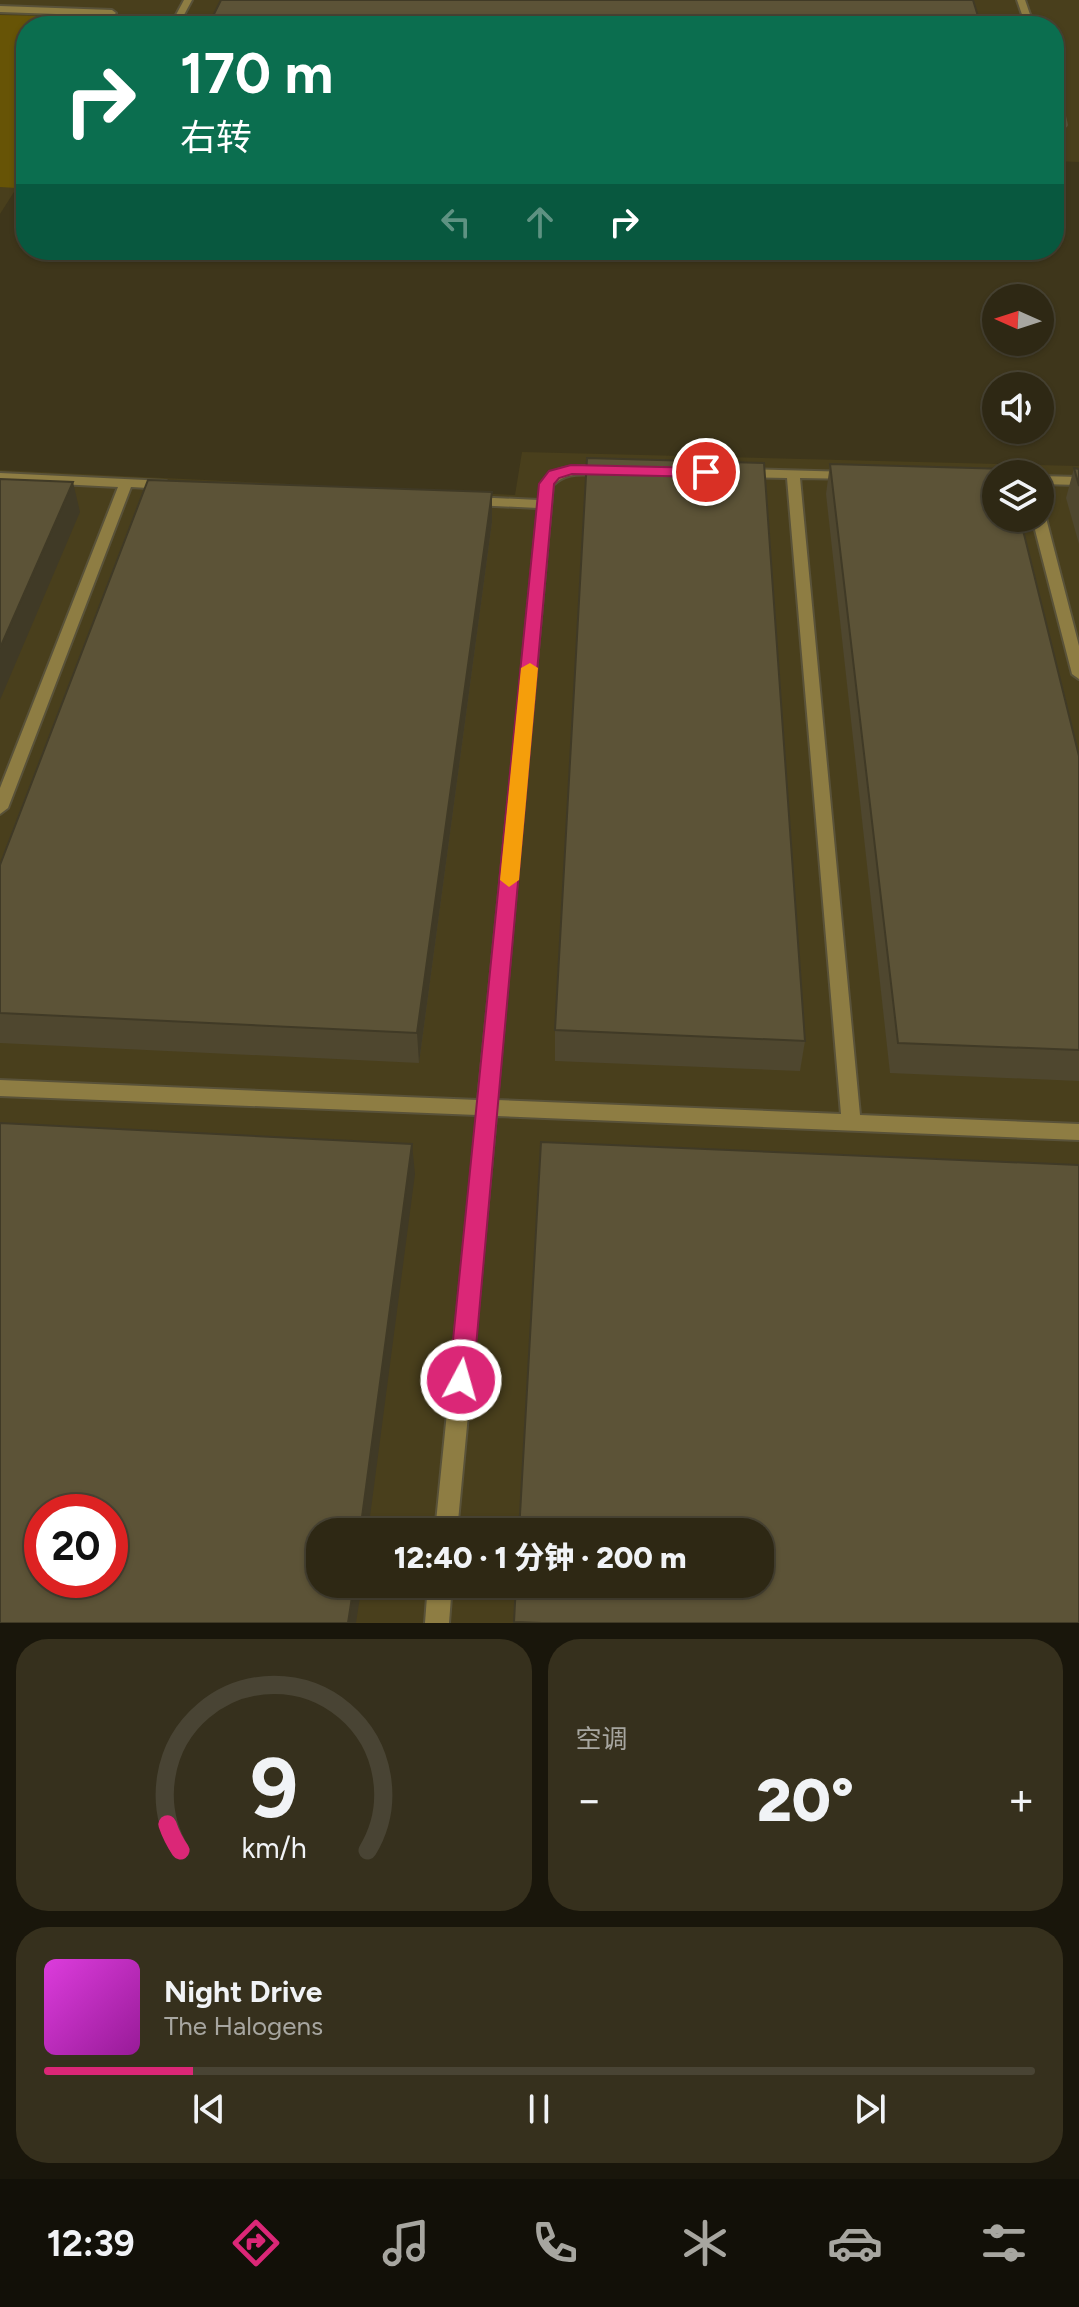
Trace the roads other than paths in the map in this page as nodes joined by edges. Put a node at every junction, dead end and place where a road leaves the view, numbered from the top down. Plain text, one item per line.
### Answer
1 (0, 9) edge
2 (112, 13) dead end
3 (620, 470) edge
4 (730, 473) edge
5 (793, 474) junction
6 (871, 476) edge
7 (0, 477) edge
8 (1054, 480) edge
9 (1079, 481) edge
10 (126, 483) junction
11 (188, 486) edge
12 (452, 500) edge
13 (545, 504) junction
14 (1043, 532) edge
15 (1079, 674) edge
16 (0, 808) edge
17 (0, 1088) edge
18 (488, 1108) junction
19 (851, 1123) junction
20 (1079, 1132) edge
21 (447, 1518) edge
22 (439, 1598) edge
23 (437, 1623) edge

1 - 2 lane
3 - 13 lane
4 - 5 lane
5 - 6 lane
5 - 19 lane
7 - 10 lane
8 - 9 lane
10 - 11 lane
10 - 16 lane
12 - 13 lane
13 - 18 lane
14 - 15 lane
17 - 18 lane
18 - 19 lane
18 - 21 lane
19 - 20 lane
22 - 23 lane

